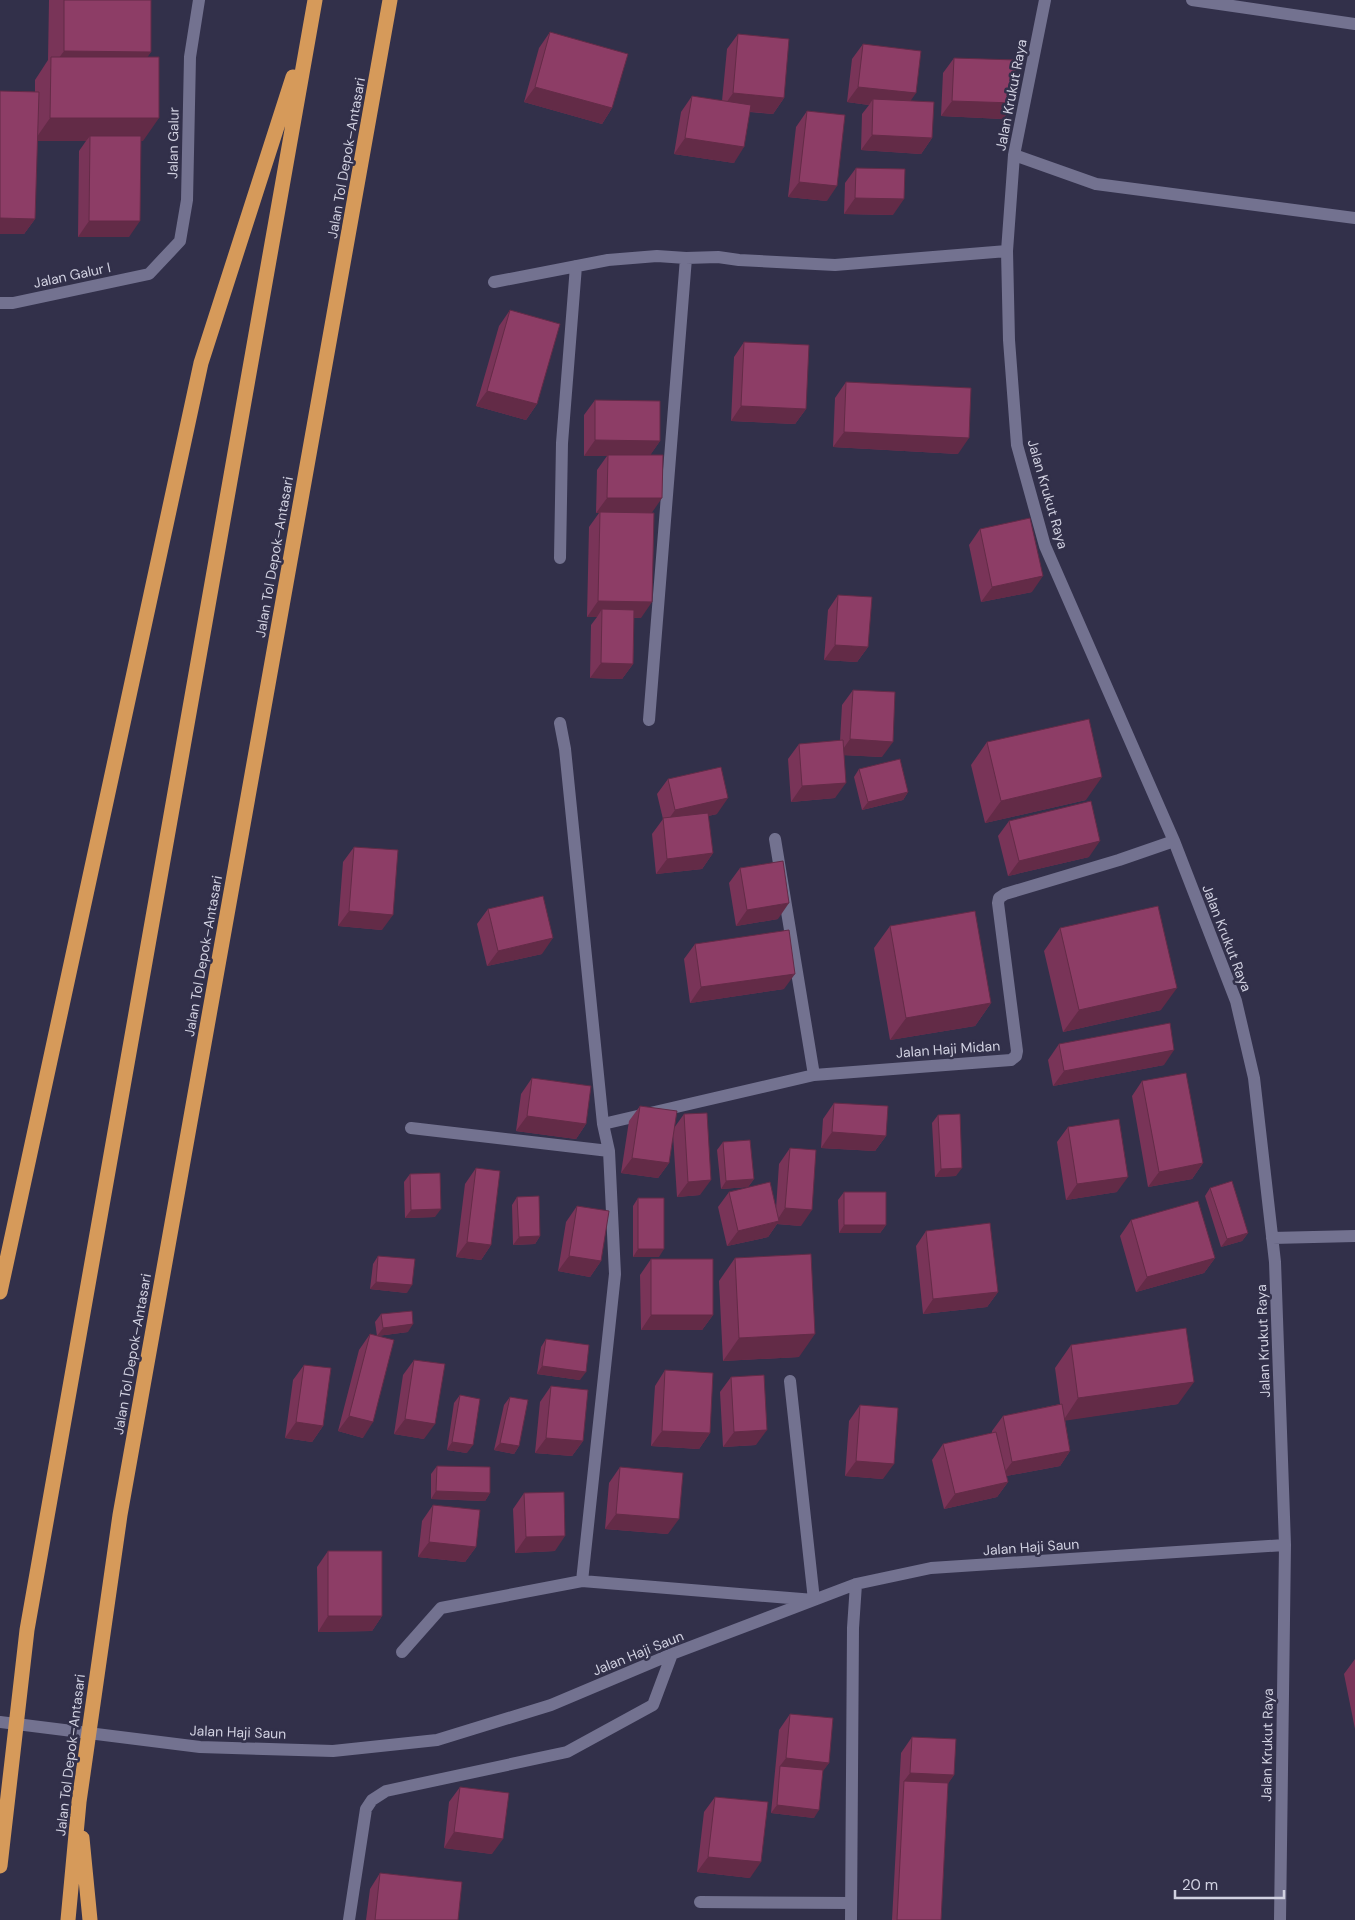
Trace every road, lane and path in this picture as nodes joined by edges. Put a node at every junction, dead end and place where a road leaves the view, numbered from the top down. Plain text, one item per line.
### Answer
1 (199, 0) edge
2 (315, 0) edge
3 (390, 0) edge
4 (1045, 0) edge
5 (1192, 0) edge
6 (311, 23) junction
7 (1355, 24) edge
8 (1014, 155) junction
9 (1355, 218) edge
10 (1007, 251) junction
11 (686, 258) junction
12 (576, 266) junction
13 (149, 274) joint
14 (494, 282) dead end
15 (0, 303) edge
16 (560, 558) dead end
17 (649, 720) dead end
18 (560, 723) dead end
19 (775, 838) dead end
20 (1174, 841) junction
21 (814, 1074) junction
22 (603, 1124) junction
23 (412, 1128) dead end
24 (609, 1151) junction
25 (1355, 1236) edge
26 (1272, 1238) junction
27 (0, 1292) edge
28 (790, 1381) dead end
29 (1286, 1545) junction
30 (582, 1581) junction
31 (856, 1584) junction
32 (814, 1600) junction
33 (402, 1652) dead end
34 (672, 1654) junction
35 (0, 1722) edge
36 (79, 1802) junction
37 (0, 1866) edge
38 (700, 1902) dead end
39 (851, 1903) junction
40 (68, 1920) edge
41 (90, 1920) edge
42 (350, 1920) edge
43 (851, 1920) edge
44 (1280, 1920) edge

1 - 13 street, Jalan Galur
2 - 6 highway
3 - 36 highway, Jalan Tol Depok–Antasari
4 - 8 street, Jalan Krukut Raya
5 - 7 street
6 - 27 highway
6 - 37 highway
8 - 9 street
8 - 10 street, Jalan Krukut Raya
10 - 11 street
10 - 20 street, Jalan Krukut Raya
11 - 12 street
11 - 17 street
12 - 14 street
12 - 16 street
13 - 15 street, Jalan Galur I
18 - 22 street
19 - 21 street
20 - 21 street, Jalan Haji Midan
20 - 26 street, Jalan Krukut Raya
21 - 22 street, Jalan Haji Midan
22 - 24 street
23 - 24 street
24 - 30 street
25 - 26 street
26 - 29 street, Jalan Krukut Raya
28 - 32 street
29 - 31 street, Jalan Haji Saun
29 - 44 street, Jalan Krukut Raya
30 - 32 street
30 - 33 street
31 - 32 street, Jalan Haji Saun
31 - 39 street
32 - 34 street, Jalan Haji Saun
34 - 35 street, Jalan Haji Saun
34 - 42 street
36 - 40 highway, Jalan Tol Depok–Antasari
36 - 41 highway
38 - 39 street
39 - 43 street

